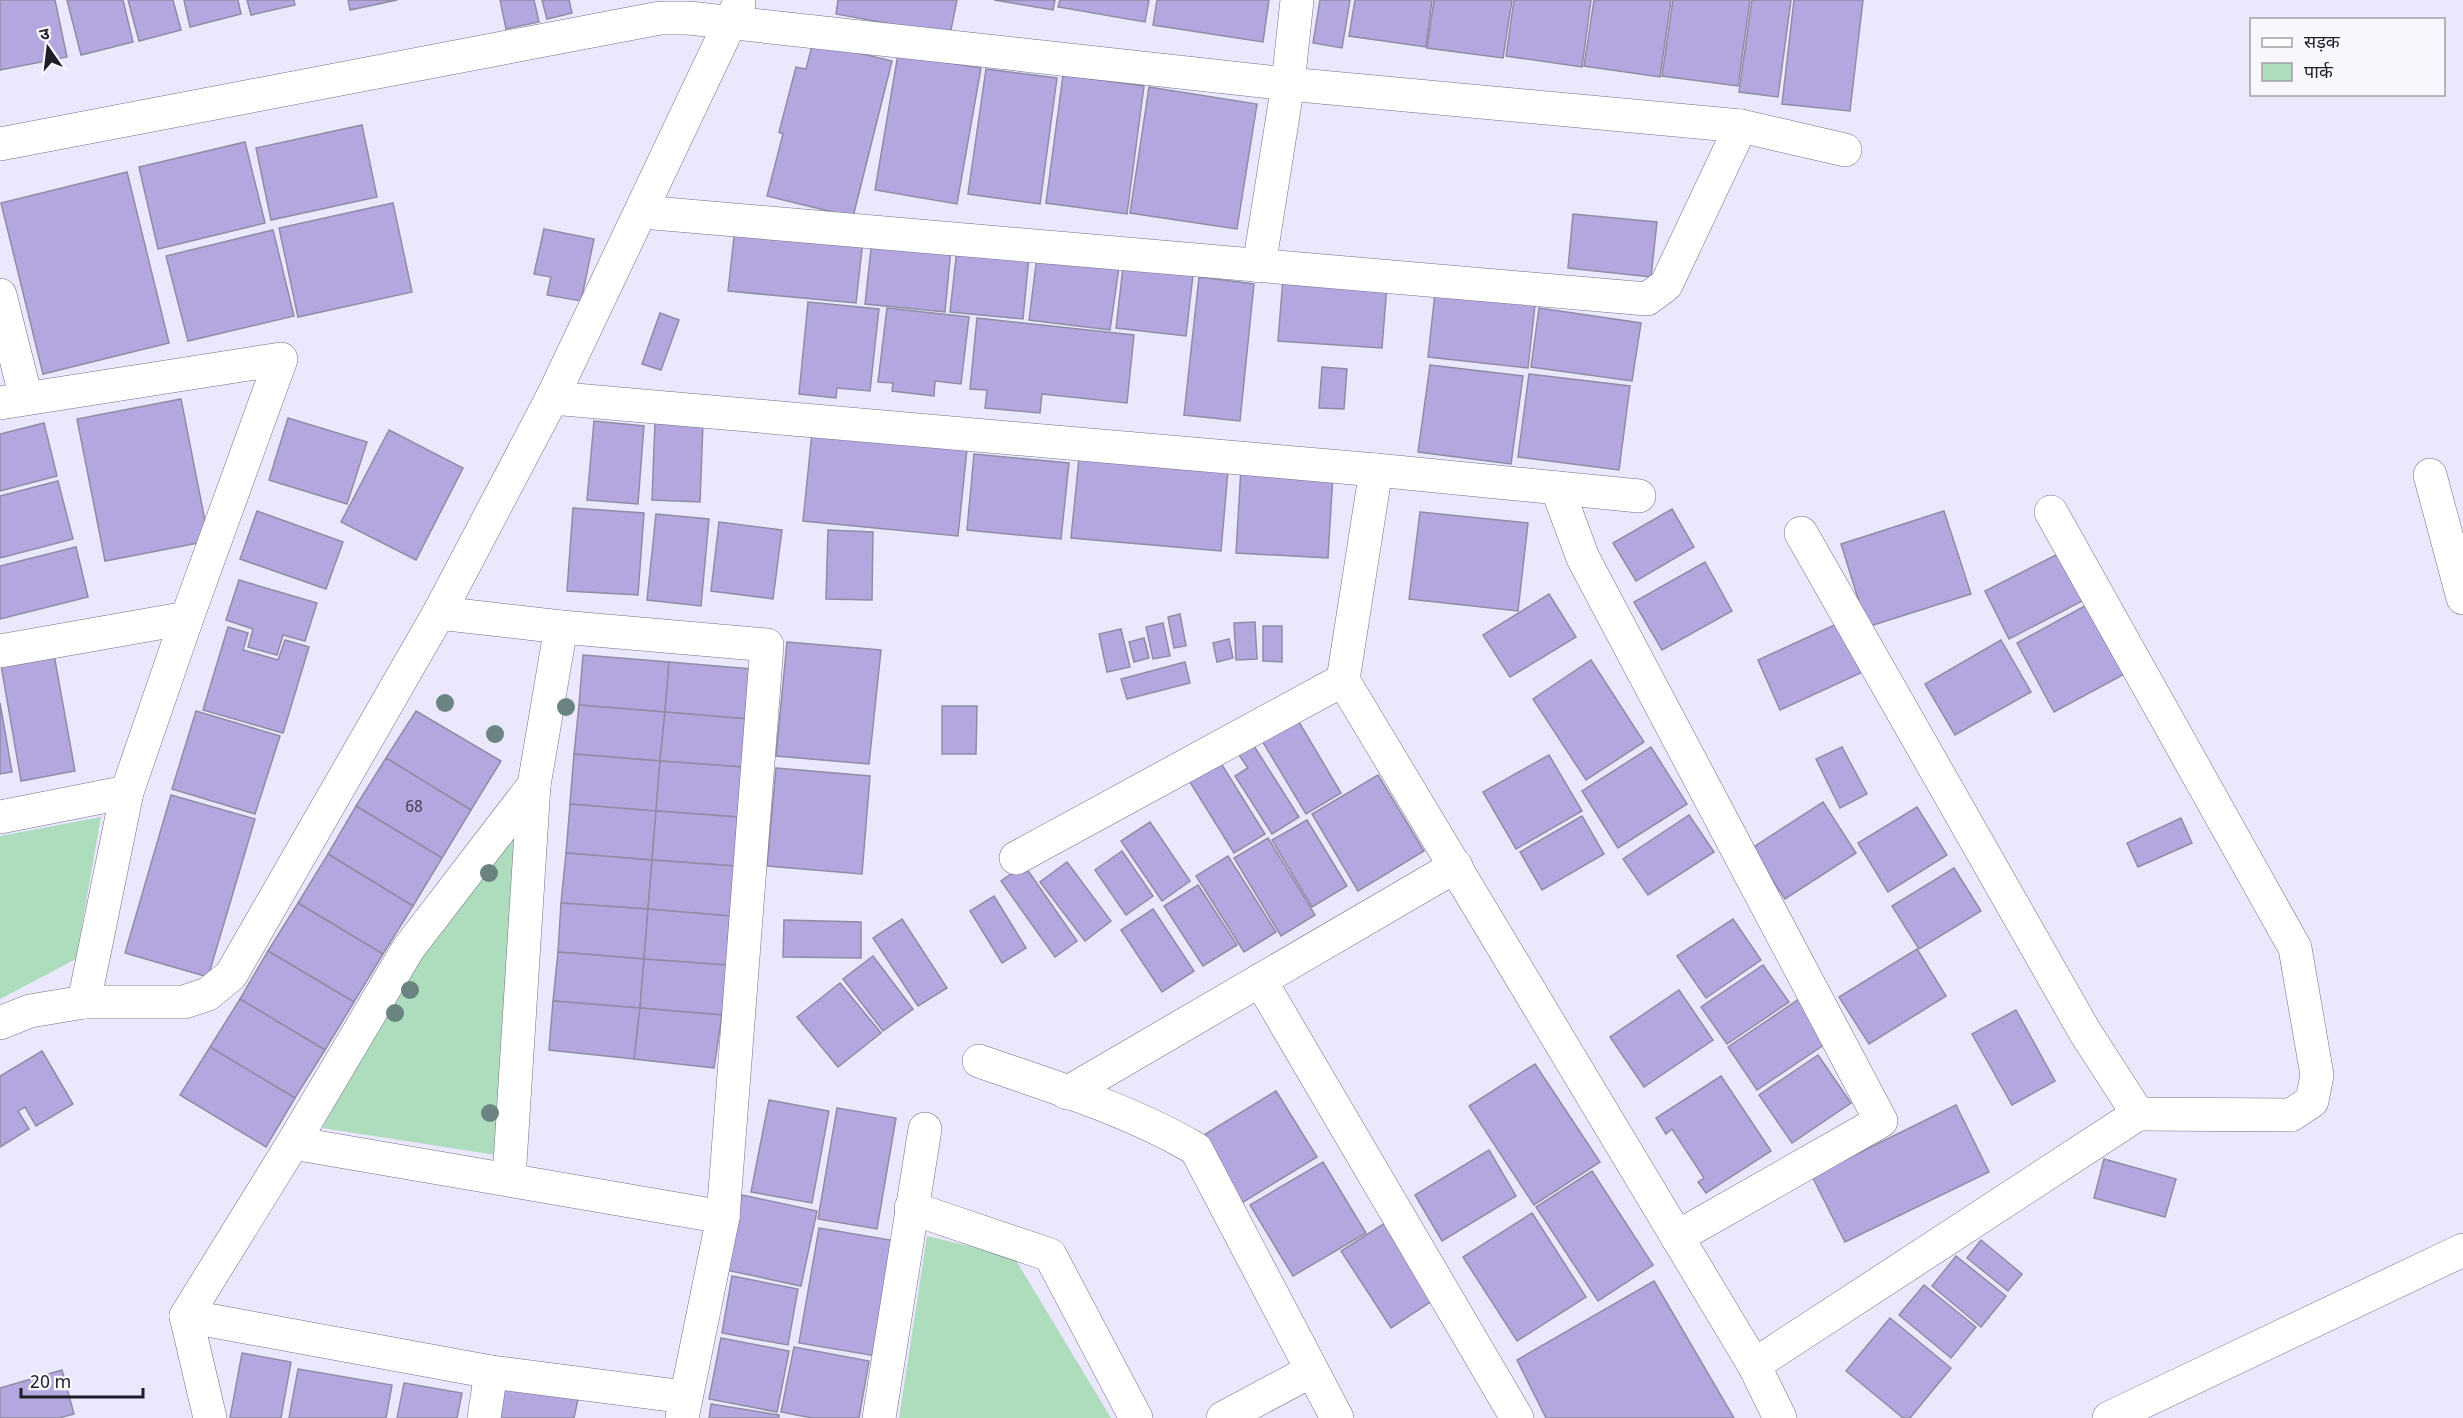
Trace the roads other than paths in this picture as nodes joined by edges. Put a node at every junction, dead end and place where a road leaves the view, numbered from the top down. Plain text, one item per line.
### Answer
1 (1298, 0) edge
2 (735, 10) edge
3 (1288, 84) junction
4 (1741, 126) junction
5 (0, 144) edge
6 (1845, 150) dead end
7 (642, 212) junction
8 (1258, 266) junction
9 (0, 295) edge
10 (552, 398) junction
11 (13, 400) edge
12 (1376, 470) junction
13 (2430, 475) dead end
14 (1557, 488) junction
15 (1639, 496) dead end
16 (2051, 512) dead end
17 (1801, 533) dead end
18 (2463, 598) edge
19 (439, 613) junction
20 (187, 618) junction
21 (561, 627) junction
22 (0, 651) edge
23 (1343, 680) junction
24 (534, 785) junction
25 (127, 792) junction
26 (0, 817) edge
27 (1016, 858) dead end
28 (1456, 866) junction
29 (1260, 980) junction
30 (84, 1002) junction
31 (0, 1023) edge
32 (979, 1061) dead end
33 (1067, 1093) junction
34 (2138, 1114) junction
35 (925, 1129) dead end
36 (293, 1143) junction
37 (510, 1179) junction
38 (911, 1208) junction
39 (723, 1217) junction
40 (1677, 1237) junction
41 (2463, 1250) edge
42 (186, 1316) junction
43 (1754, 1365) junction
44 (1311, 1371) junction
45 (491, 1372) junction
46 (684, 1407) edge
47 (210, 1418) edge
48 (484, 1418) edge
49 (879, 1418) edge
50 (1136, 1418) edge
51 (1223, 1418) edge
52 (1337, 1418) edge
53 (1517, 1418) edge
54 (1780, 1418) edge
55 (2109, 1418) edge

1 - 3 street
2 - 3 street
2 - 5 street
2 - 7 street
3 - 4 street
3 - 8 street
4 - 6 street
4 - 8 street
7 - 8 street
7 - 10 street
9 - 11 street
10 - 12 street
10 - 19 street
11 - 20 street
12 - 14 street
12 - 23 street
13 - 18 street
14 - 15 street
14 - 40 street
16 - 34 street
17 - 34 street
19 - 21 street
19 - 30 street
20 - 22 street
20 - 25 street
21 - 24 street
21 - 39 street
23 - 27 street
23 - 28 street
24 - 36 street
24 - 37 street
25 - 26 street
25 - 30 street
28 - 29 street
28 - 40 street
29 - 33 street
29 - 53 street
30 - 31 street
32 - 33 street
33 - 44 street
34 - 43 street
35 - 38 street
36 - 37 street
36 - 42 street
37 - 39 street
38 - 49 street
38 - 50 street
39 - 46 street
40 - 43 street
41 - 55 street
42 - 45 street
42 - 47 street
43 - 54 street
44 - 51 street
44 - 52 street
45 - 46 street
45 - 48 street

